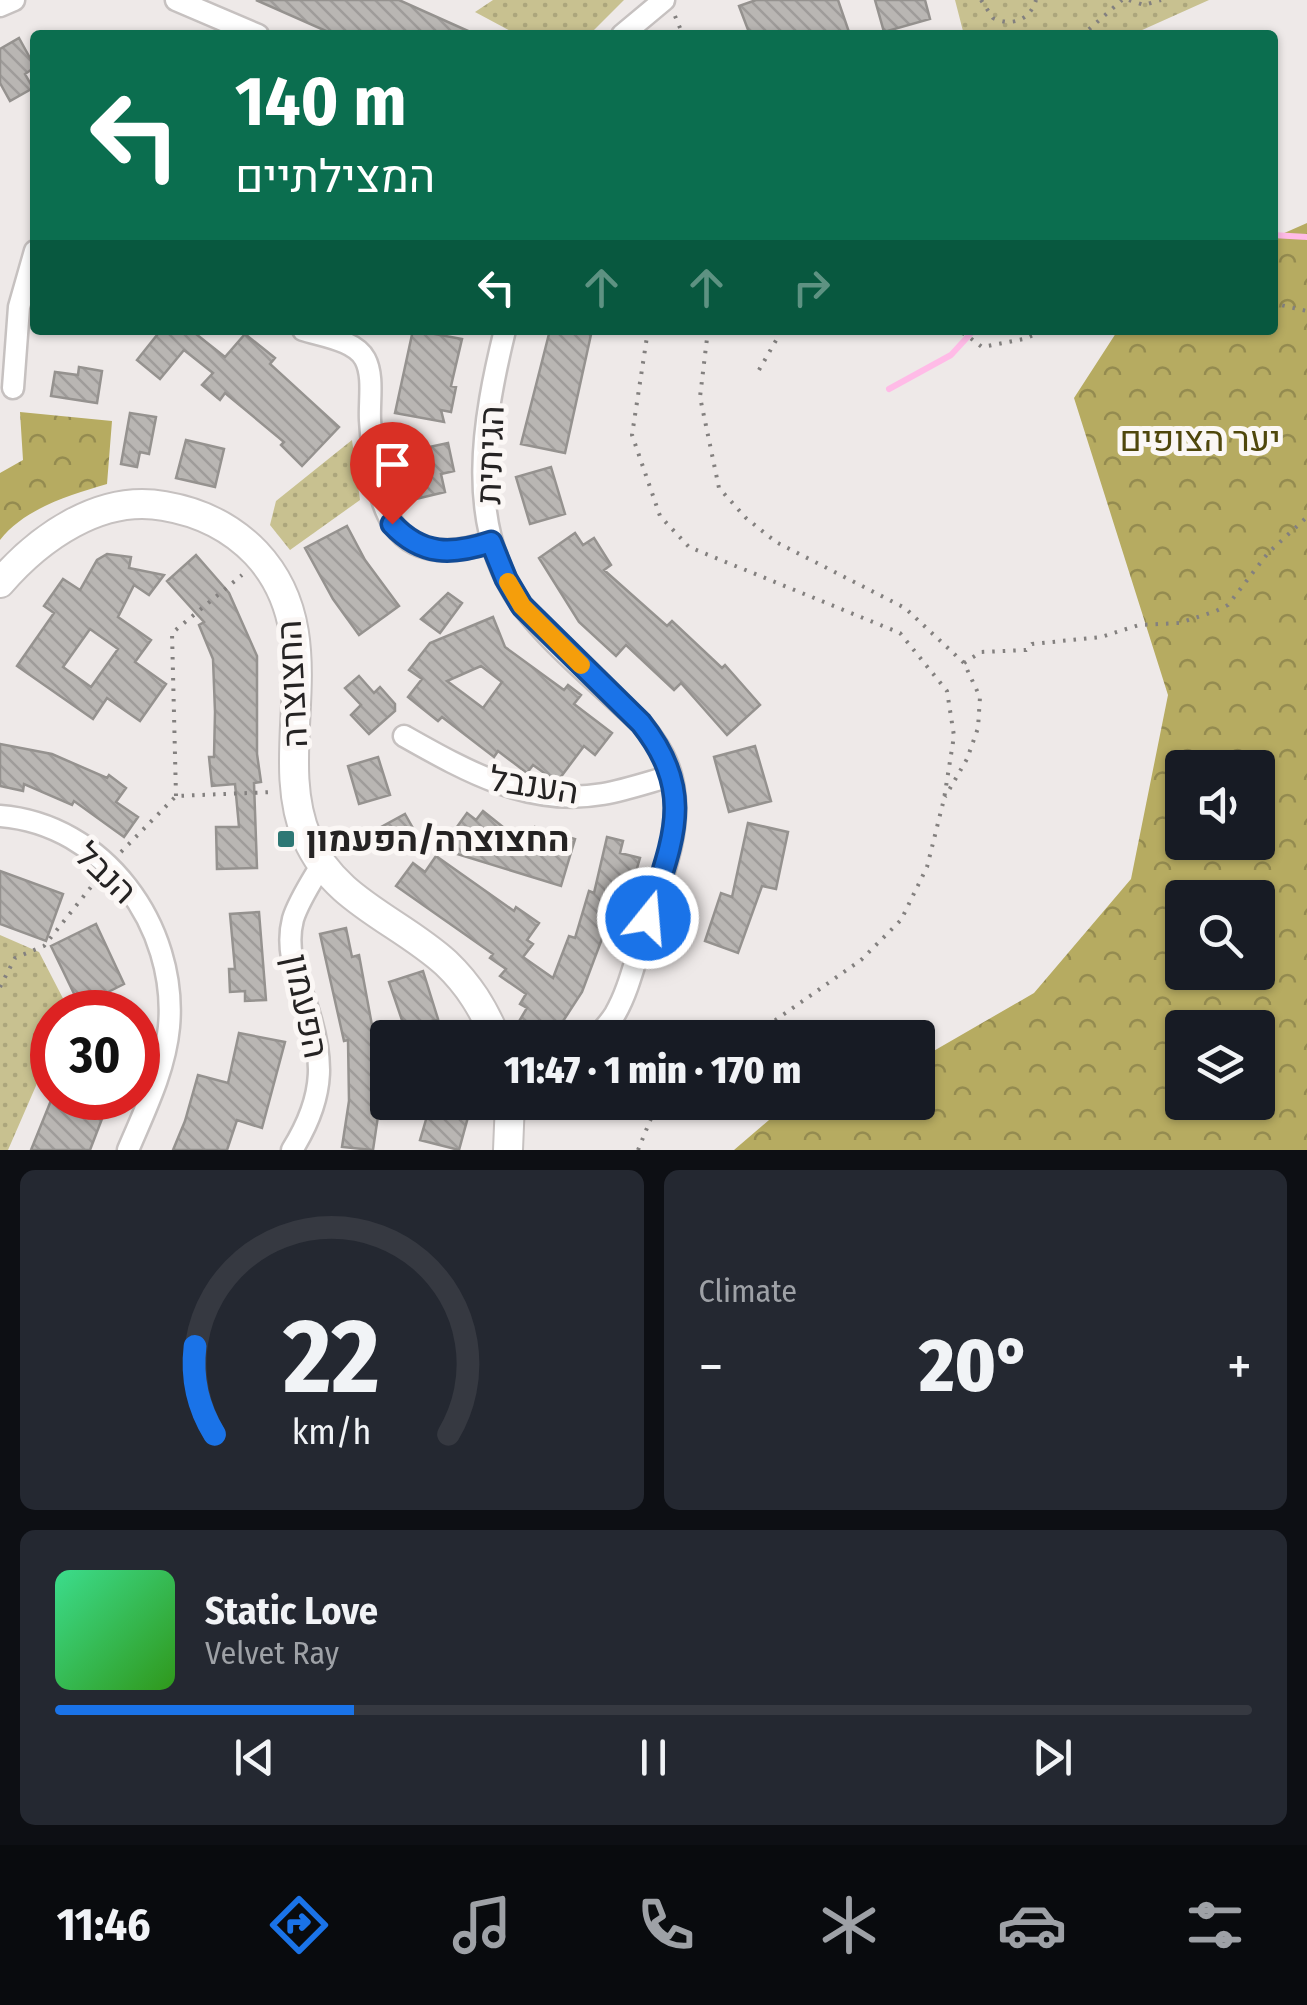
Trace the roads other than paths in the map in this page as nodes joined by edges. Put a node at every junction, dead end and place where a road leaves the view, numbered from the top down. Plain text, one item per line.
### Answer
1 (14, 0) edge
2 (176, 0) edge
3 (664, 0) edge
4 (0, 6) edge
5 (246, 30) edge
6 (628, 30) edge
7 (30, 268) edge
8 (318, 335) edge
9 (504, 335) edge
10 (14, 388) dead end
11 (491, 542) junction
12 (0, 583) edge
13 (404, 736) dead end
14 (672, 776) junction
15 (0, 816) edge
16 (322, 864) junction
17 (488, 1020) edge
18 (610, 1020) edge
19 (509, 1120) edge
20 (128, 1150) edge
21 (292, 1150) edge
22 (508, 1150) edge

1 - 4 street
2 - 5 street
3 - 6 street
7 - 10 street
8 - 11 street
9 - 11 street, הגיתית
11 - 14 street, הגיתית
12 - 16 street, החצוצרה
13 - 14 street, הענבל
14 - 18 street, הגיתית
15 - 20 street, הנבל
16 - 17 street, החצוצרה
16 - 21 street, הפעמון
19 - 22 street

